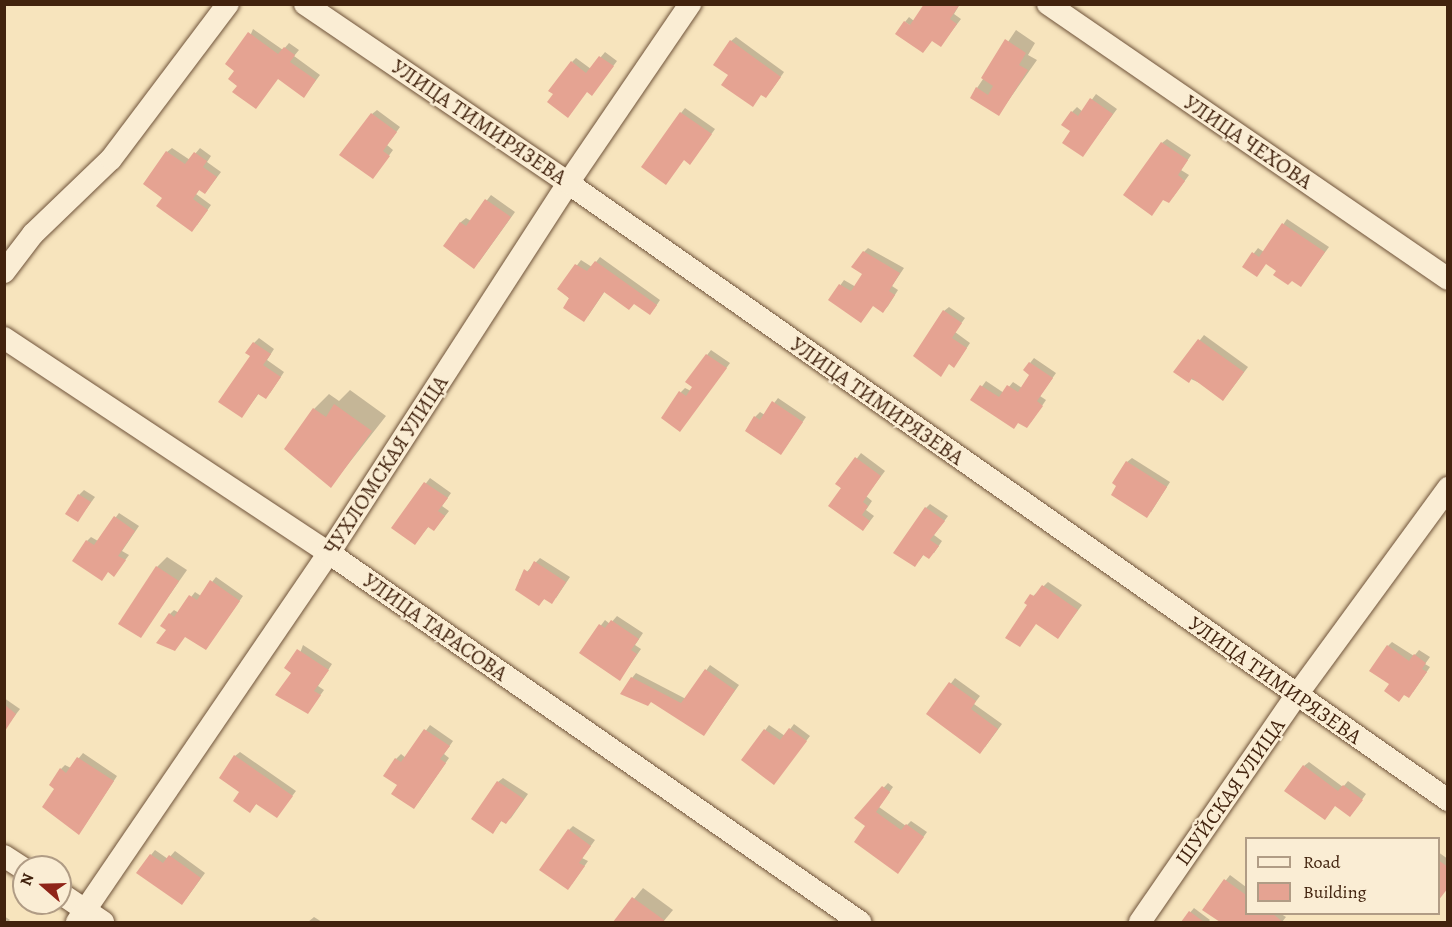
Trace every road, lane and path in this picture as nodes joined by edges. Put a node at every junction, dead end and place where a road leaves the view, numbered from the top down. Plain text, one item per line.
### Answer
1 (228, 4) edge
2 (304, 4) edge
3 (690, 4) edge
4 (1048, 4) edge
5 (568, 183) junction
6 (4, 272) edge
7 (1448, 279) edge
8 (4, 338) edge
9 (1448, 488) edge
10 (329, 553) junction
11 (1296, 696) junction
12 (1448, 800) edge
13 (72, 904) edge
14 (88, 919) edge
15 (860, 922) edge
16 (1140, 922) edge

1 - 6 street
2 - 5 street, УЛИЦА ТИМИРЯЗЕВА
3 - 5 street, ЧУХЛОМСКАЯ УЛИЦА
4 - 7 street, УЛИЦА ЧЕХОВА
5 - 10 street, ЧУХЛОМСКАЯ УЛИЦА
5 - 11 street, УЛИЦА ТИМИРЯЗЕВА
8 - 10 street, УЛИЦА ТАРАСОВА
9 - 11 street, ШУЙСКАЯ УЛИЦА
10 - 14 street, ЧУХЛОМСКАЯ УЛИЦА
10 - 15 street, УЛИЦА ТАРАСОВА
11 - 12 street, УЛИЦА ТИМИРЯЗЕВА
11 - 16 street, ШУЙСКАЯ УЛИЦА
13 - 14 street

